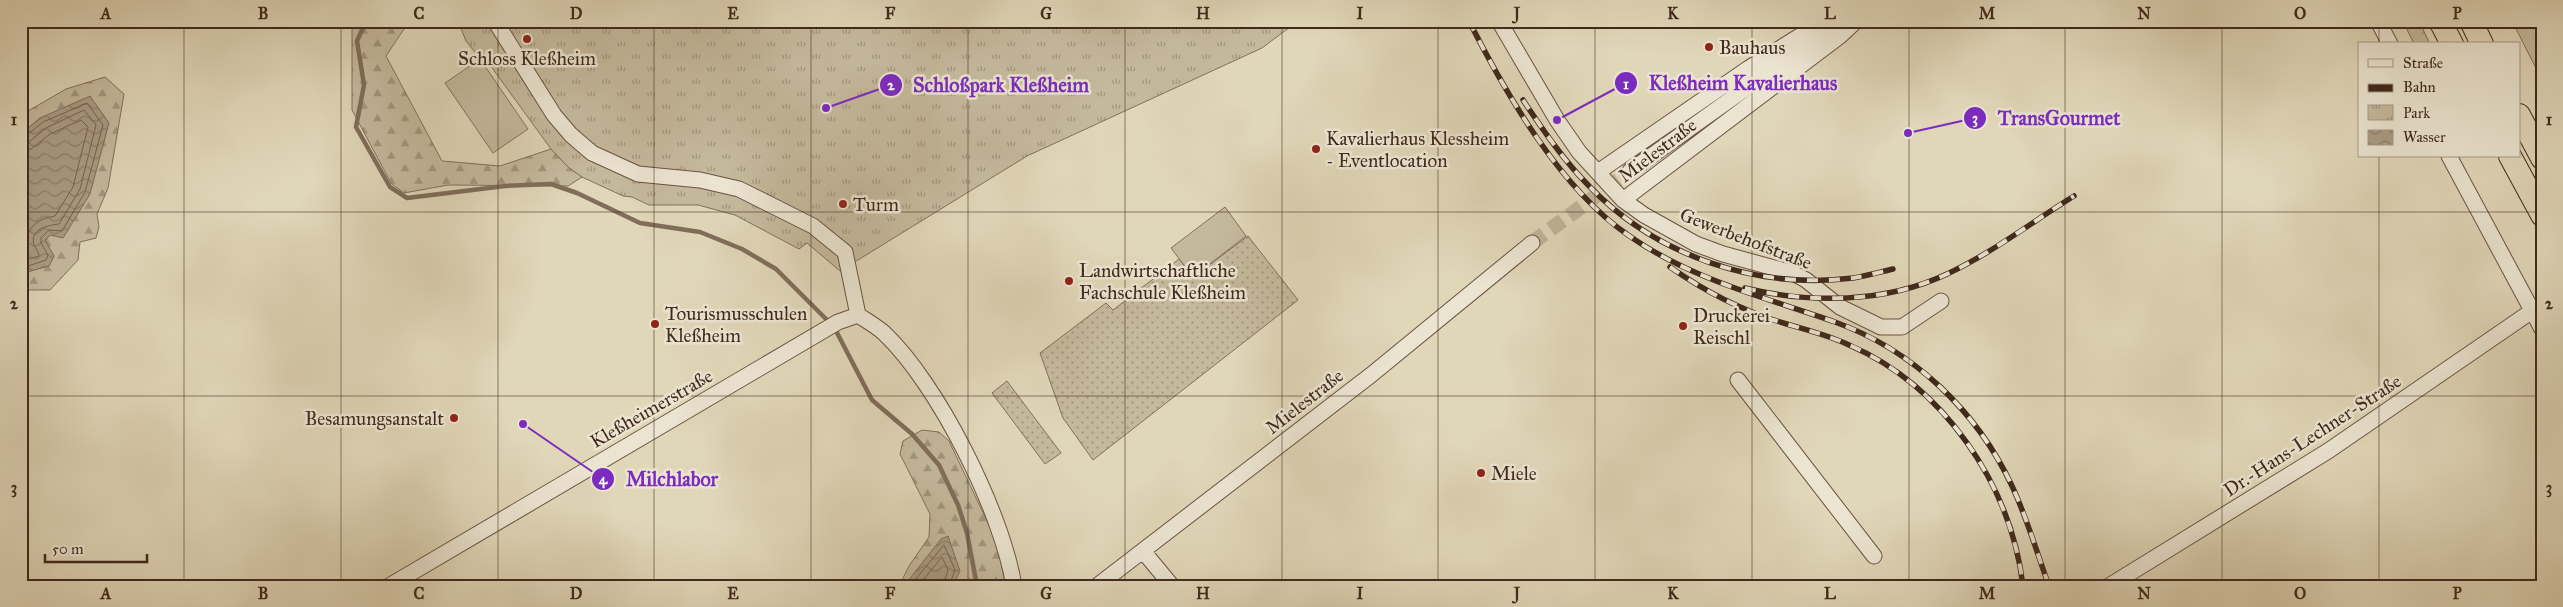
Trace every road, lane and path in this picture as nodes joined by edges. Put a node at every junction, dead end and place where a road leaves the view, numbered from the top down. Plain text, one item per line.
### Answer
1 (495, 21) edge
2 (1499, 21) edge
3 (1835, 21) edge
4 (1848, 21) edge
5 (1856, 21) edge
6 (2378, 21) edge
7 (2440, 21) edge
8 (2471, 21) edge
9 (2389, 42) edge
10 (2451, 42) edge
11 (2481, 42) edge
12 (2520, 117) edge
13 (2450, 158) edge
14 (2511, 158) edge
15 (2542, 158) edge
16 (1630, 171) tunnel mouth
17 (1598, 172) junction
18 (1623, 200) junction
19 (2542, 214) edge
20 (1532, 243) tunnel mouth
21 (1941, 301) dead end
22 (2532, 311) junction
23 (858, 315) junction
24 (2542, 329) edge
25 (1738, 380) dead end
26 (1143, 552) junction
27 (1874, 556) dead end
28 (389, 586) edge
29 (1014, 586) edge
30 (1097, 586) edge
31 (1172, 586) edge
32 (2109, 586) edge

1 - 23 street
2 - 17 street, Gewerbehofstraße
3 - 17 street, Mielestraße
4 - 16 street, Mielestraße
5 - 18 street, Mielestraße
6 - 9 street
7 - 10 highway
8 - 11 highway
12 - 15 highway
13 - 22 street
14 - 19 highway
17 - 18 street, Gewerbehofstraße
18 - 21 street, Gewerbehofstraße
20 - 26 street, Mielestraße
22 - 24 street
22 - 32 street, Dr.-Hans-Lechner-Straße
23 - 28 street, Kleßheimerstraße
23 - 29 street
25 - 27 street
26 - 30 street, Mielestraße
26 - 31 street

